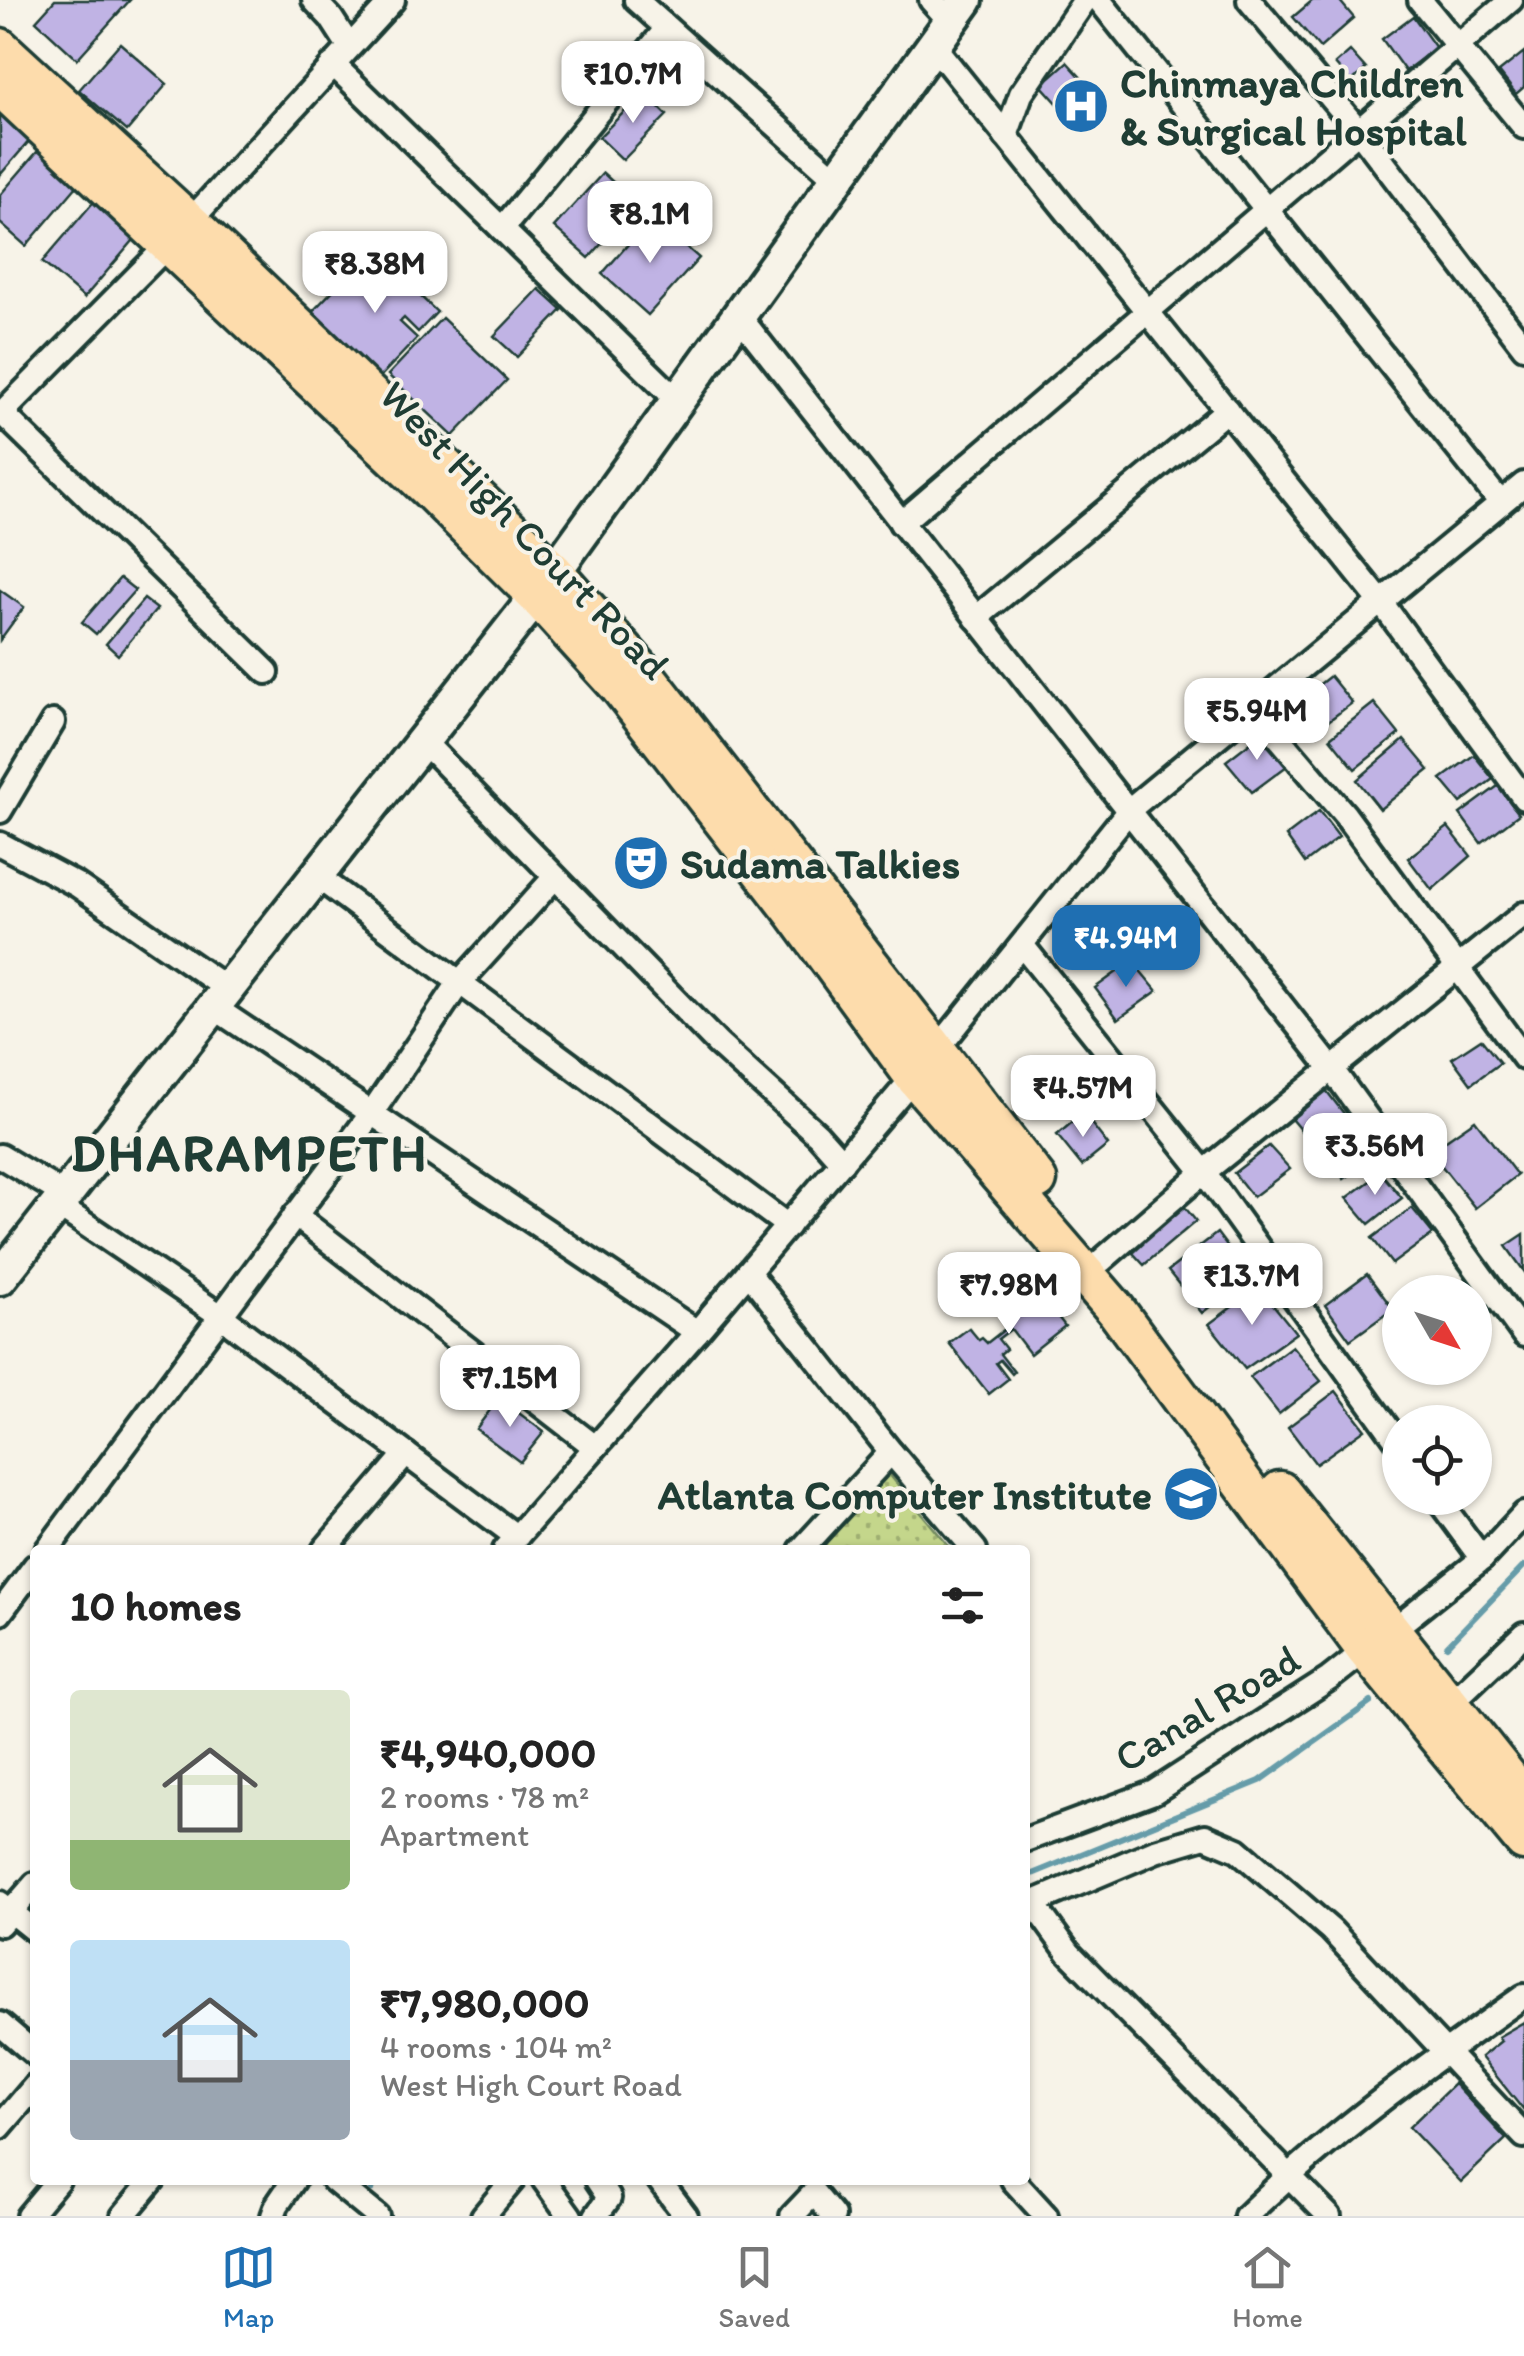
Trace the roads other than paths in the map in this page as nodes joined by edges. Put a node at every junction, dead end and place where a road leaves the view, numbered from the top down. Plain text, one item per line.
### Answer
1 (314, 0) edge
2 (393, 0) edge
3 (636, 0) edge
4 (1085, 0) edge
5 (1099, 0) edge
6 (1249, 0) edge
7 (1420, 0) edge
8 (1511, 0) edge
9 (945, 17) edge
10 (667, 28) junction
11 (1458, 46) junction
12 (0, 48) edge
13 (341, 55) junction
14 (0, 86) edge
15 (1524, 128) edge
16 (1359, 131) junction
17 (1006, 136) junction
18 (836, 179) junction
19 (1267, 211) junction
20 (502, 229) junction
21 (179, 234) junction
22 (1149, 313) junction
23 (739, 316) junction
24 (1524, 347) edge
25 (678, 400) junction
26 (1227, 410) junction
27 (0, 413) edge
28 (1524, 484) edge
29 (1501, 503) junction
30 (901, 523) junction
31 (545, 584) junction
32 (1381, 602) junction
33 (976, 618) junction
34 (267, 672) dead end
35 (1253, 707) junction
36 (54, 722) dead end
37 (422, 740) junction
38 (1524, 798) edge
39 (1130, 809) junction
40 (0, 811) edge
41 (0, 844) edge
42 (315, 875) junction
43 (555, 877) junction
44 (1524, 914) edge
45 (1022, 945) junction
46 (1456, 966) junction
47 (459, 983) junction
48 (219, 997) junction
49 (1524, 1058) edge
50 (925, 1063) junction
51 (1332, 1068) junction
52 (371, 1114) junction
53 (0, 1156) edge
54 (842, 1162) junction
55 (1204, 1172) junction
56 (61, 1200) junction
57 (296, 1215) junction
58 (788, 1226) junction
59 (1100, 1262) junction
60 (748, 1272) junction
61 (0, 1278) edge
62 (221, 1316) junction
63 (697, 1332) junction
64 (1524, 1334) edge
65 (1382, 1420) edge
66 (595, 1448) junction
67 (891, 1452) junction
68 (406, 1454) junction
69 (1524, 1514) edge
70 (1449, 1515) edge
71 (511, 1544) edge
72 (51, 1545) edge
73 (328, 1545) edge
74 (806, 1545) edge
75 (971, 1545) edge
76 (1482, 1560) junction
77 (30, 1573) edge
78 (0, 1613) edge
79 (1524, 1634) edge
80 (1378, 1641) junction
81 (1452, 1703) junction
82 (1524, 1798) edge
83 (1030, 1838) edge
84 (1524, 1841) edge
85 (30, 1889) edge
86 (1030, 1904) edge
87 (1030, 1905) edge
88 (4, 1913) edge
89 (30, 1928) edge
90 (1524, 1996) edge
91 (0, 2024) edge
92 (30, 2050) edge
93 (1446, 2052) junction
94 (30, 2091) edge
95 (2, 2120) edge
96 (1524, 2136) edge
97 (1288, 2175) junction
98 (54, 2185) edge
99 (149, 2185) edge
100 (290, 2185) edge
101 (338, 2185) edge
102 (509, 2185) edge
103 (548, 2185) edge
104 (600, 2185) edge
105 (663, 2185) edge
106 (1018, 2185) edge
107 (808, 2187) edge
108 (28, 2216) edge
109 (122, 2216) edge
110 (273, 2216) edge
111 (377, 2216) edge
112 (483, 2216) edge
113 (570, 2216) edge
114 (596, 2216) edge
115 (686, 2216) edge
116 (792, 2216) edge
117 (832, 2216) edge
118 (1046, 2216) edge
119 (1246, 2216) edge
120 (1329, 2216) edge

1 - 13 street
2 - 13 street
3 - 10 street
4 - 17 street
5 - 19 street
6 - 16 street
7 - 11 street
8 - 11 street
9 - 17 street
9 - 18 street
10 - 18 street
10 - 20 street
11 - 15 street
11 - 16 street
12 - 21 main road, West High Court Road
13 - 20 street
13 - 21 street
14 - 21 main road, West High Court Road
16 - 19 street
16 - 24 street
17 - 22 street
18 - 23 street
19 - 22 street
19 - 29 street
20 - 25 street
21 - 27 street
21 - 31 main road, West High Court Road
22 - 26 street
22 - 30 street
23 - 25 street
23 - 30 street
25 - 31 street
26 - 32 street
26 - 33 street
27 - 34 street
28 - 29 street
29 - 32 street
30 - 33 street
31 - 37 street
31 - 50 main road, West High Court Road
32 - 35 street
32 - 38 street
33 - 39 street
35 - 39 street
35 - 46 street
36 - 40 street
37 - 42 street
37 - 43 street
39 - 45 street
39 - 51 street
41 - 48 street
42 - 47 street
42 - 48 street
43 - 47 street
43 - 54 street
44 - 46 street
45 - 50 street
45 - 55 street
46 - 49 street
46 - 51 street
47 - 52 street
47 - 58 street
48 - 52 street
48 - 56 street
50 - 54 street
50 - 59 main road, West High Court Road
50 - 80 main road, West High Court Road
51 - 55 street
51 - 64 street
52 - 57 street
52 - 63 street
53 - 56 street
54 - 58 street
55 - 59 street
55 - 65 street
56 - 61 street
56 - 62 street
57 - 62 street
57 - 66 street
58 - 60 street
59 - 80 main road, West High Court Road
60 - 63 street
60 - 67 street
62 - 68 street
62 - 72 street
63 - 66 street
66 - 71 street
67 - 74 street
67 - 75 street
68 - 71 street
68 - 73 street
69 - 76 street, Canal Road
70 - 76 street
76 - 80 street, Canal Road
77 - 78 street
79 - 81 street
80 - 81 main road, West High Court Road
80 - 83 street, Canal Road
80 - 84 main road, West High Court Road
81 - 82 main road, West High Court Road
85 - 88 street
86 - 93 street
87 - 97 street
88 - 89 street
90 - 93 street
91 - 92 street
93 - 96 street
93 - 97 street
94 - 95 street
97 - 119 street
97 - 120 street
98 - 108 street
99 - 109 street
100 - 110 street
101 - 111 street
102 - 112 street
103 - 113 street
104 - 114 street
105 - 115 street
106 - 118 street
107 - 116 street
107 - 117 street

